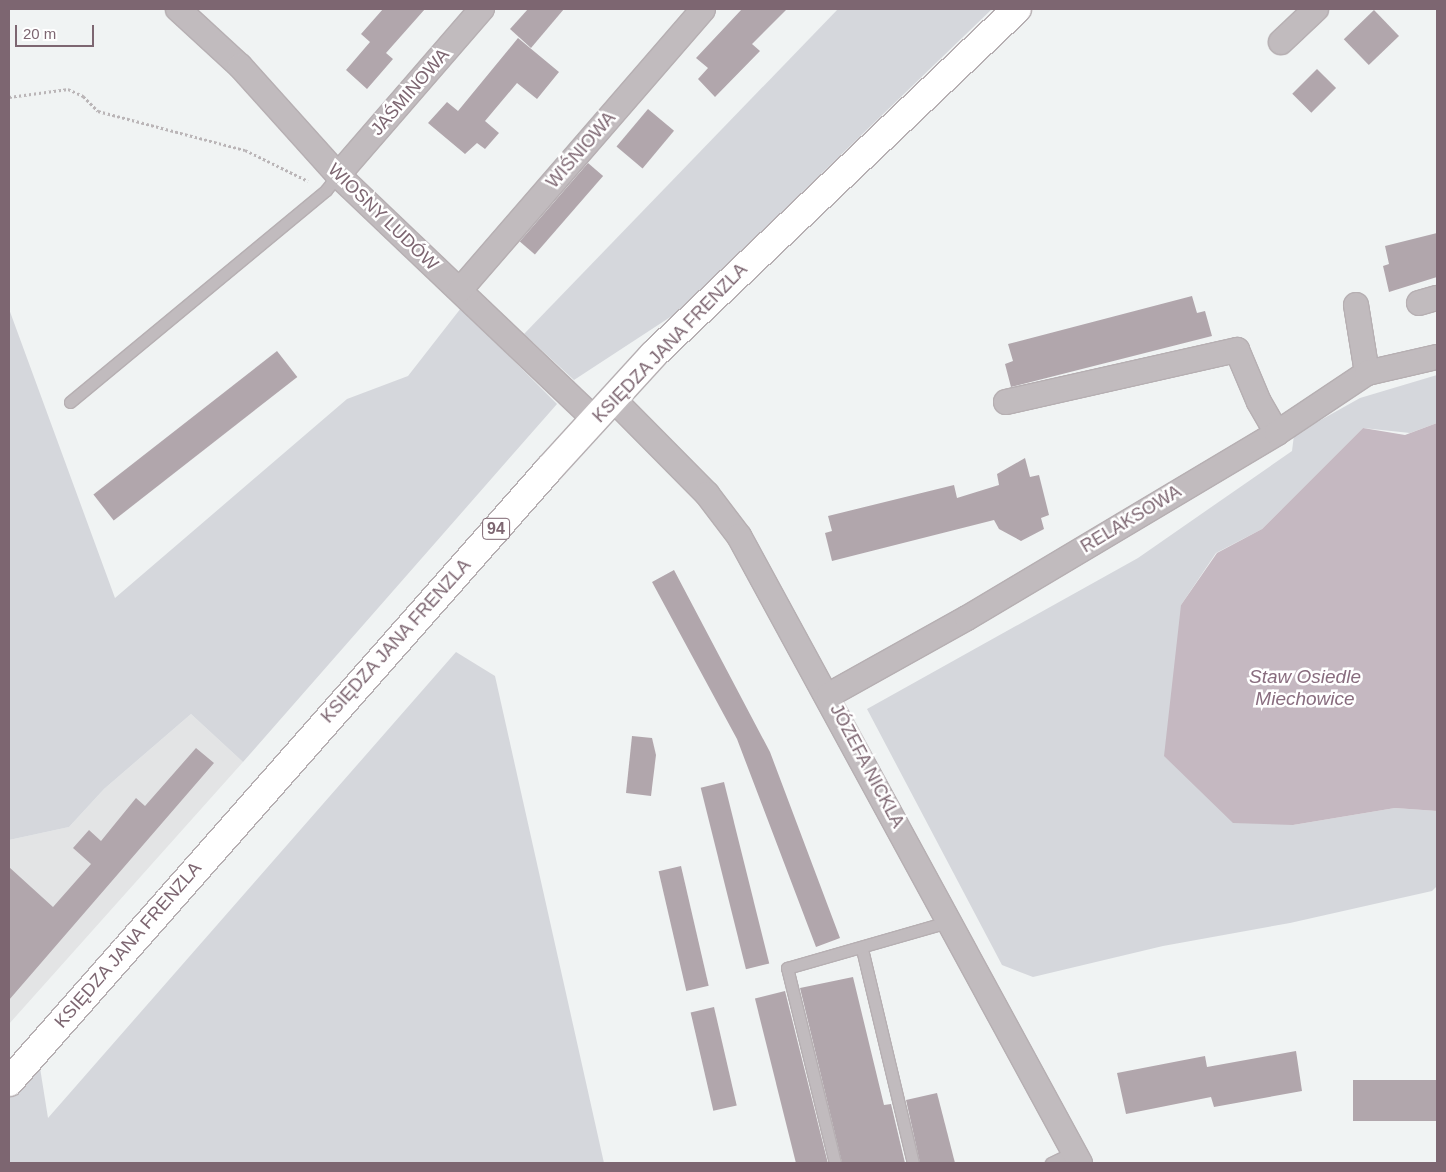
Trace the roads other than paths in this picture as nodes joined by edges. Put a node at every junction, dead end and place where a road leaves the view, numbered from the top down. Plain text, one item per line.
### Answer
1 (178, 9) edge
2 (482, 9) edge
3 (703, 9) edge
4 (1017, 9) edge
5 (1316, 9) edge
6 (1281, 42) dead end
7 (332, 182) junction
8 (460, 290) junction
9 (1356, 305) dead end
10 (1437, 358) edge
11 (1367, 373) junction
12 (613, 399) junction
13 (70, 402) dead end
14 (1006, 402) dead end
15 (594, 419) junction
16 (1277, 433) junction
17 (829, 695) junction
18 (950, 921) junction
19 (862, 949) junction
20 (9, 1082) edge
21 (1077, 1158) edge
22 (835, 1163) edge
23 (913, 1163) edge
24 (1051, 1163) edge

1 - 7 street, WIOSNY LUDÓW
2 - 7 street, JAŚMINOWA
3 - 8 street, WIŚNIOWA
4 - 12 main road, KSIĘDZA JANA FRENZLA / 94
5 - 6 street
7 - 8 street, WIOSNY LUDÓW
7 - 13 lane
8 - 15 street, WIOSNY LUDÓW
9 - 11 street
10 - 11 street, RELAKSOWA
11 - 16 street, RELAKSOWA
12 - 15 main road, KSIĘDZA JANA FRENZLA / 94
12 - 17 street, JÓZEFA NICKLA
14 - 16 street
15 - 20 main road, KSIĘDZA JANA FRENZLA / 94
16 - 17 street, RELAKSOWA
17 - 18 street, JÓZEFA NICKLA
18 - 19 lane
18 - 21 street, JÓZEFA NICKLA
19 - 22 lane
19 - 23 lane
21 - 24 lane

